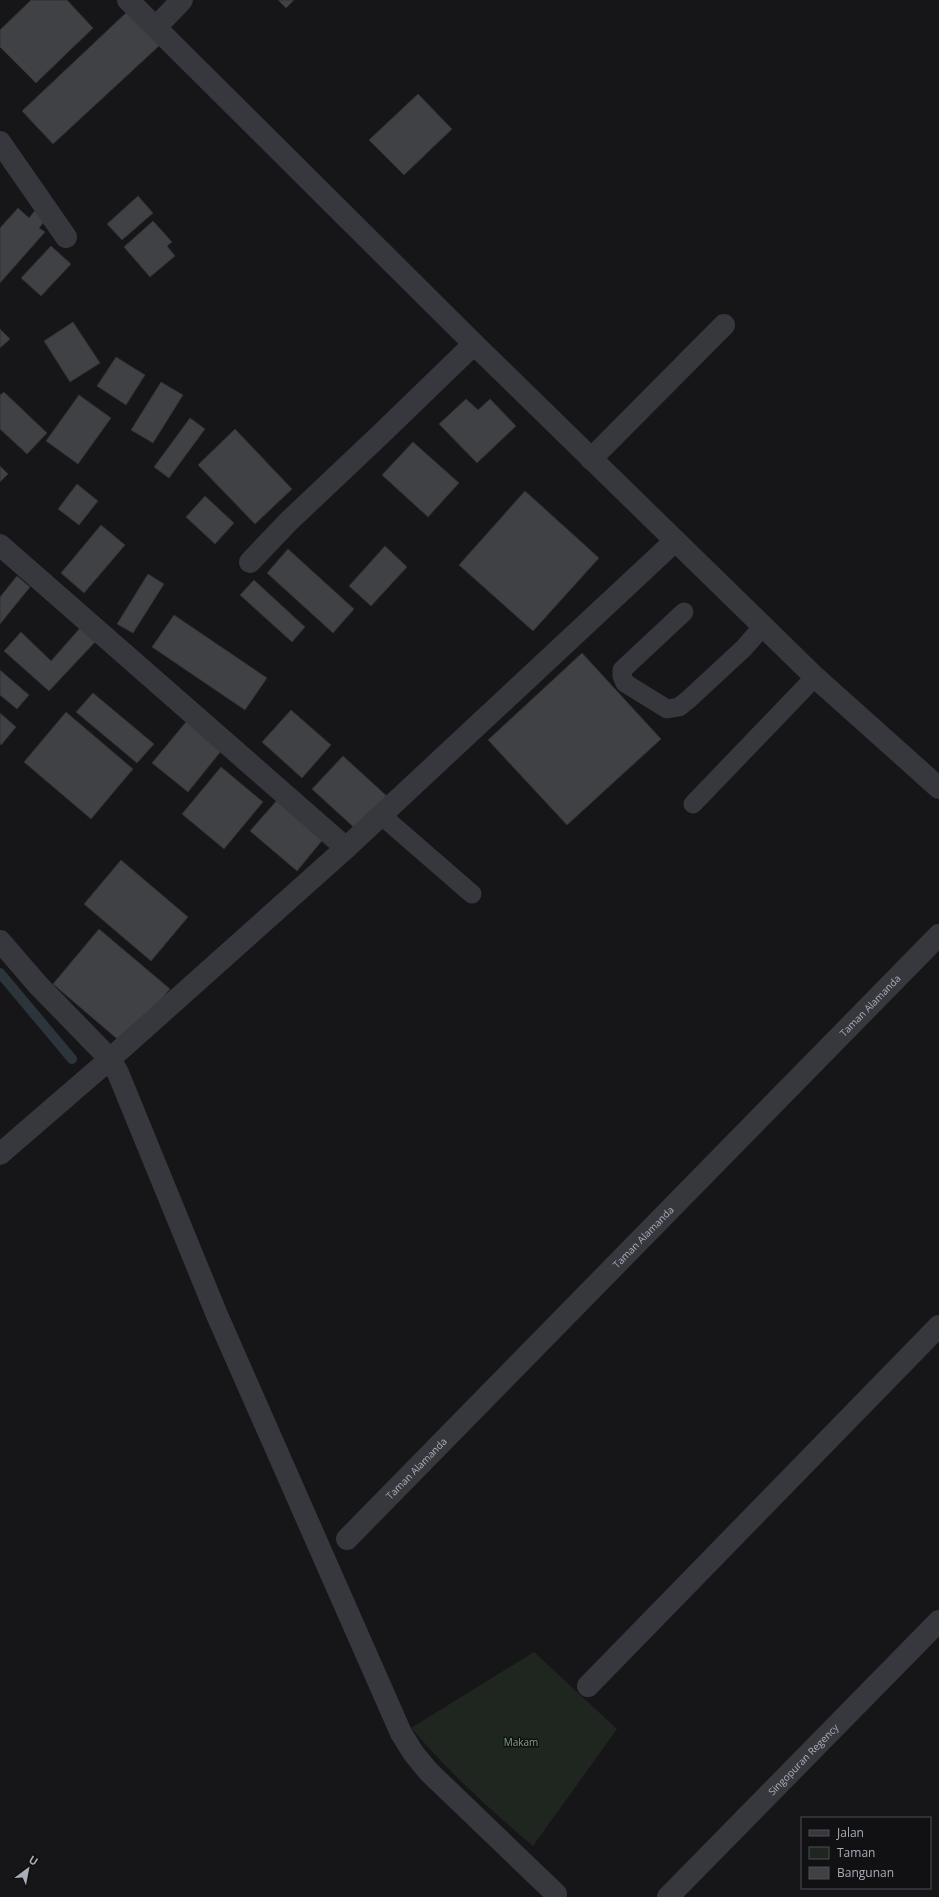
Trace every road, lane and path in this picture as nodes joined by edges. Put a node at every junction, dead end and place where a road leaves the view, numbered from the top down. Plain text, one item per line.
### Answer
1 (128, 0) edge
2 (182, 0) edge
3 (156, 27) junction
4 (0, 142) edge
5 (66, 237) dead end
6 (724, 325) dead end
7 (474, 344) junction
8 (591, 459) junction
9 (675, 541) junction
10 (0, 545) edge
11 (250, 562) dead end
12 (684, 612) dead end
13 (763, 626) junction
14 (815, 677) junction
15 (939, 788) edge
16 (693, 804) dead end
17 (381, 815) junction
18 (346, 848) junction
19 (472, 894) dead end
20 (939, 935) edge
21 (0, 941) edge
22 (110, 1059) junction
23 (0, 1154) edge
24 (939, 1326) edge
25 (346, 1540) dead end
26 (939, 1621) edge
27 (588, 1686) dead end
28 (556, 1894) dead end
29 (668, 1897) edge

1 - 3 street
2 - 3 street
3 - 7 street
4 - 5 street
6 - 8 street
7 - 8 street
7 - 11 street
8 - 9 street
9 - 13 street
9 - 17 street
10 - 18 street
12 - 13 lane
13 - 14 street
14 - 15 street
14 - 16 lane
17 - 18 street
17 - 19 lane
18 - 22 street
20 - 25 street, Taman Alamanda
21 - 22 street
22 - 23 street
22 - 28 street
24 - 27 street
26 - 29 street, Singopuran Regency

